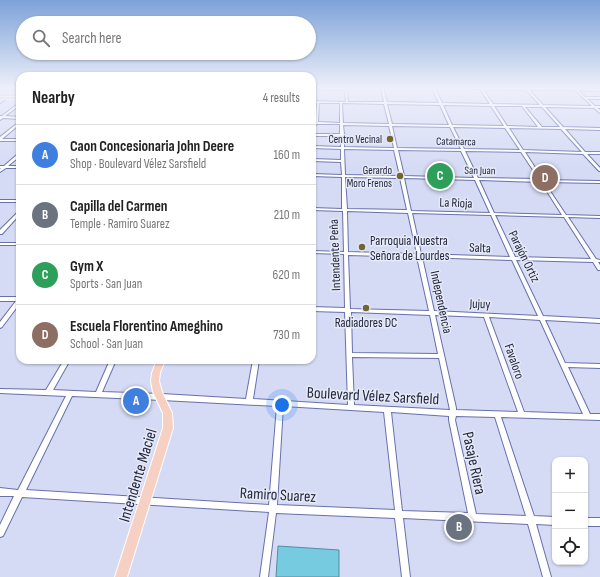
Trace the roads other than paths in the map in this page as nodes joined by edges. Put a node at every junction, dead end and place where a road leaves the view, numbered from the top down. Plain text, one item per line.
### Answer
1 (342, 114) edge
2 (388, 114) edge
3 (446, 114) edge
4 (498, 114) edge
5 (529, 114) edge
6 (550, 114) edge
7 (1, 118) edge
8 (16, 118) edge
9 (316, 124) edge
10 (342, 124) junction
11 (391, 125) junction
12 (16, 126) edge
13 (451, 126) junction
14 (506, 127) junction
15 (541, 128) junction
16 (563, 128) junction
17 (600, 129) edge
18 (316, 135) edge
19 (342, 135) junction
20 (0, 139) edge
21 (16, 140) edge
22 (316, 147) edge
23 (343, 147) junction
24 (396, 148) junction
25 (463, 150) junction
26 (522, 151) junction
27 (584, 153) junction
28 (600, 153) edge
29 (16, 157) edge
30 (316, 160) edge
31 (343, 161) junction
32 (0, 167) edge
33 (5, 167) junction
34 (16, 167) edge
35 (600, 170) edge
36 (0, 172) edge
37 (316, 175) edge
38 (344, 176) junction
39 (403, 177) junction
40 (476, 179) junction
41 (541, 180) junction
42 (600, 182) edge
43 (0, 200) edge
44 (16, 201) edge
45 (316, 209) edge
46 (345, 210) junction
47 (410, 212) junction
48 (492, 214) junction
49 (16, 216) edge
50 (565, 216) junction
51 (600, 217) edge
52 (0, 233) edge
53 (0, 244) edge
54 (16, 244) edge
55 (316, 252) edge
56 (346, 253) junction
57 (420, 256) junction
58 (514, 258) junction
59 (594, 261) junction
60 (600, 261) edge
61 (600, 269) edge
62 (0, 298) edge
63 (16, 299) edge
64 (16, 304) edge
65 (316, 309) edge
66 (348, 310) junction
67 (432, 312) junction
68 (486, 314) junction
69 (542, 317) junction
70 (600, 320) edge
71 (0, 326) edge
72 (349, 355) junction
73 (442, 356) junction
74 (65, 364) edge
75 (111, 364) edge
76 (160, 364) edge
77 (255, 364) edge
78 (564, 365) junction
79 (600, 366) edge
80 (0, 391) edge
81 (48, 393) junction
82 (70, 394) junction
83 (98, 395) junction
84 (162, 397) junction
85 (250, 402) junction
86 (280, 404) junction
87 (351, 407) junction
88 (387, 409) junction
89 (452, 413) junction
90 (497, 414) junction
91 (522, 415) junction
92 (588, 417) junction
93 (600, 417) edge
94 (0, 492) edge
95 (20, 493) junction
96 (145, 500) junction
97 (272, 508) junction
98 (398, 514) junction
99 (473, 518) junction
100 (531, 520) junction
101 (552, 521) edge
102 (588, 522) edge
103 (600, 522) edge
104 (0, 533) edge
105 (121, 577) edge
106 (264, 577) edge
107 (406, 577) edge
108 (548, 577) edge

1 - 10 street, Intendente Peña
2 - 11 street, Independencia
3 - 13 street, Parajón Ortiz
4 - 14 street
5 - 15 street
6 - 16 street
7 - 8 street
9 - 10 street
10 - 11 street
10 - 19 street, Intendente Peña
11 - 13 street
11 - 24 street, Independencia
12 - 20 street
13 - 14 street
13 - 25 street, Parajón Ortiz
14 - 15 street
14 - 26 street
15 - 16 street
16 - 17 street
16 - 27 street
18 - 19 street
19 - 23 street, Intendente Peña
20 - 21 street
22 - 23 street, Catamarca
23 - 24 street, Catamarca
23 - 31 street, Intendente Peña
24 - 25 street, Catamarca
24 - 39 street, Independencia
25 - 26 street, Catamarca
25 - 40 street, Parajón Ortiz
26 - 27 street, Catamarca
26 - 41 street
27 - 28 street, Catamarca
27 - 35 street
29 - 33 street
30 - 31 street
31 - 38 street, Intendente Peña
32 - 33 street
33 - 34 street
33 - 36 street
37 - 38 street, San Juan
38 - 39 street, San Juan
38 - 46 street, Intendente Peña
39 - 40 street, San Juan
39 - 47 street, Independencia
40 - 41 street, San Juan
40 - 48 street, Parajón Ortiz
41 - 42 street, San Juan
41 - 50 street
43 - 44 street
45 - 46 street, La Rioja
46 - 47 street, La Rioja
46 - 56 street, Intendente Peña
47 - 48 street, La Rioja
47 - 57 street, Independencia
48 - 50 street, La Rioja
48 - 58 street, Parajón Ortiz
49 - 52 street
50 - 51 street, La Rioja
50 - 59 street
53 - 54 street
55 - 56 street, Salta
56 - 57 street, Salta
56 - 66 street, Intendente Peña
57 - 58 street, Salta
57 - 67 street, Independencia
58 - 59 street, Salta
58 - 69 street, Parajón Ortiz
59 - 60 street, Salta
59 - 61 street
62 - 63 street
64 - 71 street
65 - 66 street, Jujuy
66 - 67 street, Jujuy
66 - 72 street, Intendente Peña
67 - 68 street, Jujuy
67 - 73 street, Independencia
68 - 69 street, Jujuy
68 - 91 street, Favaloro
69 - 70 street, Jujuy
69 - 78 street, Parajón Ortiz
72 - 73 street
72 - 87 street, Intendente Peña
73 - 89 street, Independencia
74 - 81 street
75 - 83 street
76 - 84 main road, Intendente Maciel
77 - 85 street
78 - 79 street
78 - 92 street, Parajón Ortiz
80 - 81 street, Boulevard Vélez Sarsfield
81 - 82 street, Boulevard Vélez Sarsfield
82 - 83 street, Boulevard Vélez Sarsfield
82 - 95 street
83 - 84 street, Boulevard Vélez Sarsfield
84 - 85 street, Boulevard Vélez Sarsfield
84 - 96 main road, Intendente Maciel
85 - 86 street, Boulevard Vélez Sarsfield
86 - 87 street, Boulevard Vélez Sarsfield
86 - 97 street
87 - 88 street, Boulevard Vélez Sarsfield
88 - 89 street, Boulevard Vélez Sarsfield
88 - 98 street
89 - 90 street, Boulevard Vélez Sarsfield
89 - 99 street, Pasaje Riera
90 - 91 street, Boulevard Vélez Sarsfield
90 - 100 street
91 - 92 street, Boulevard Vélez Sarsfield
92 - 93 street, Boulevard Vélez Sarsfield
94 - 95 street, Ramiro Suarez
95 - 96 street, Ramiro Suarez
95 - 104 street
96 - 97 street, Ramiro Suarez
96 - 105 main road, Intendente Maciel
97 - 98 street, Ramiro Suarez
97 - 106 street
98 - 99 street, Ramiro Suarez
98 - 107 street
99 - 100 street, Ramiro Suarez
100 - 101 street, Ramiro Suarez
100 - 108 street
102 - 103 street

